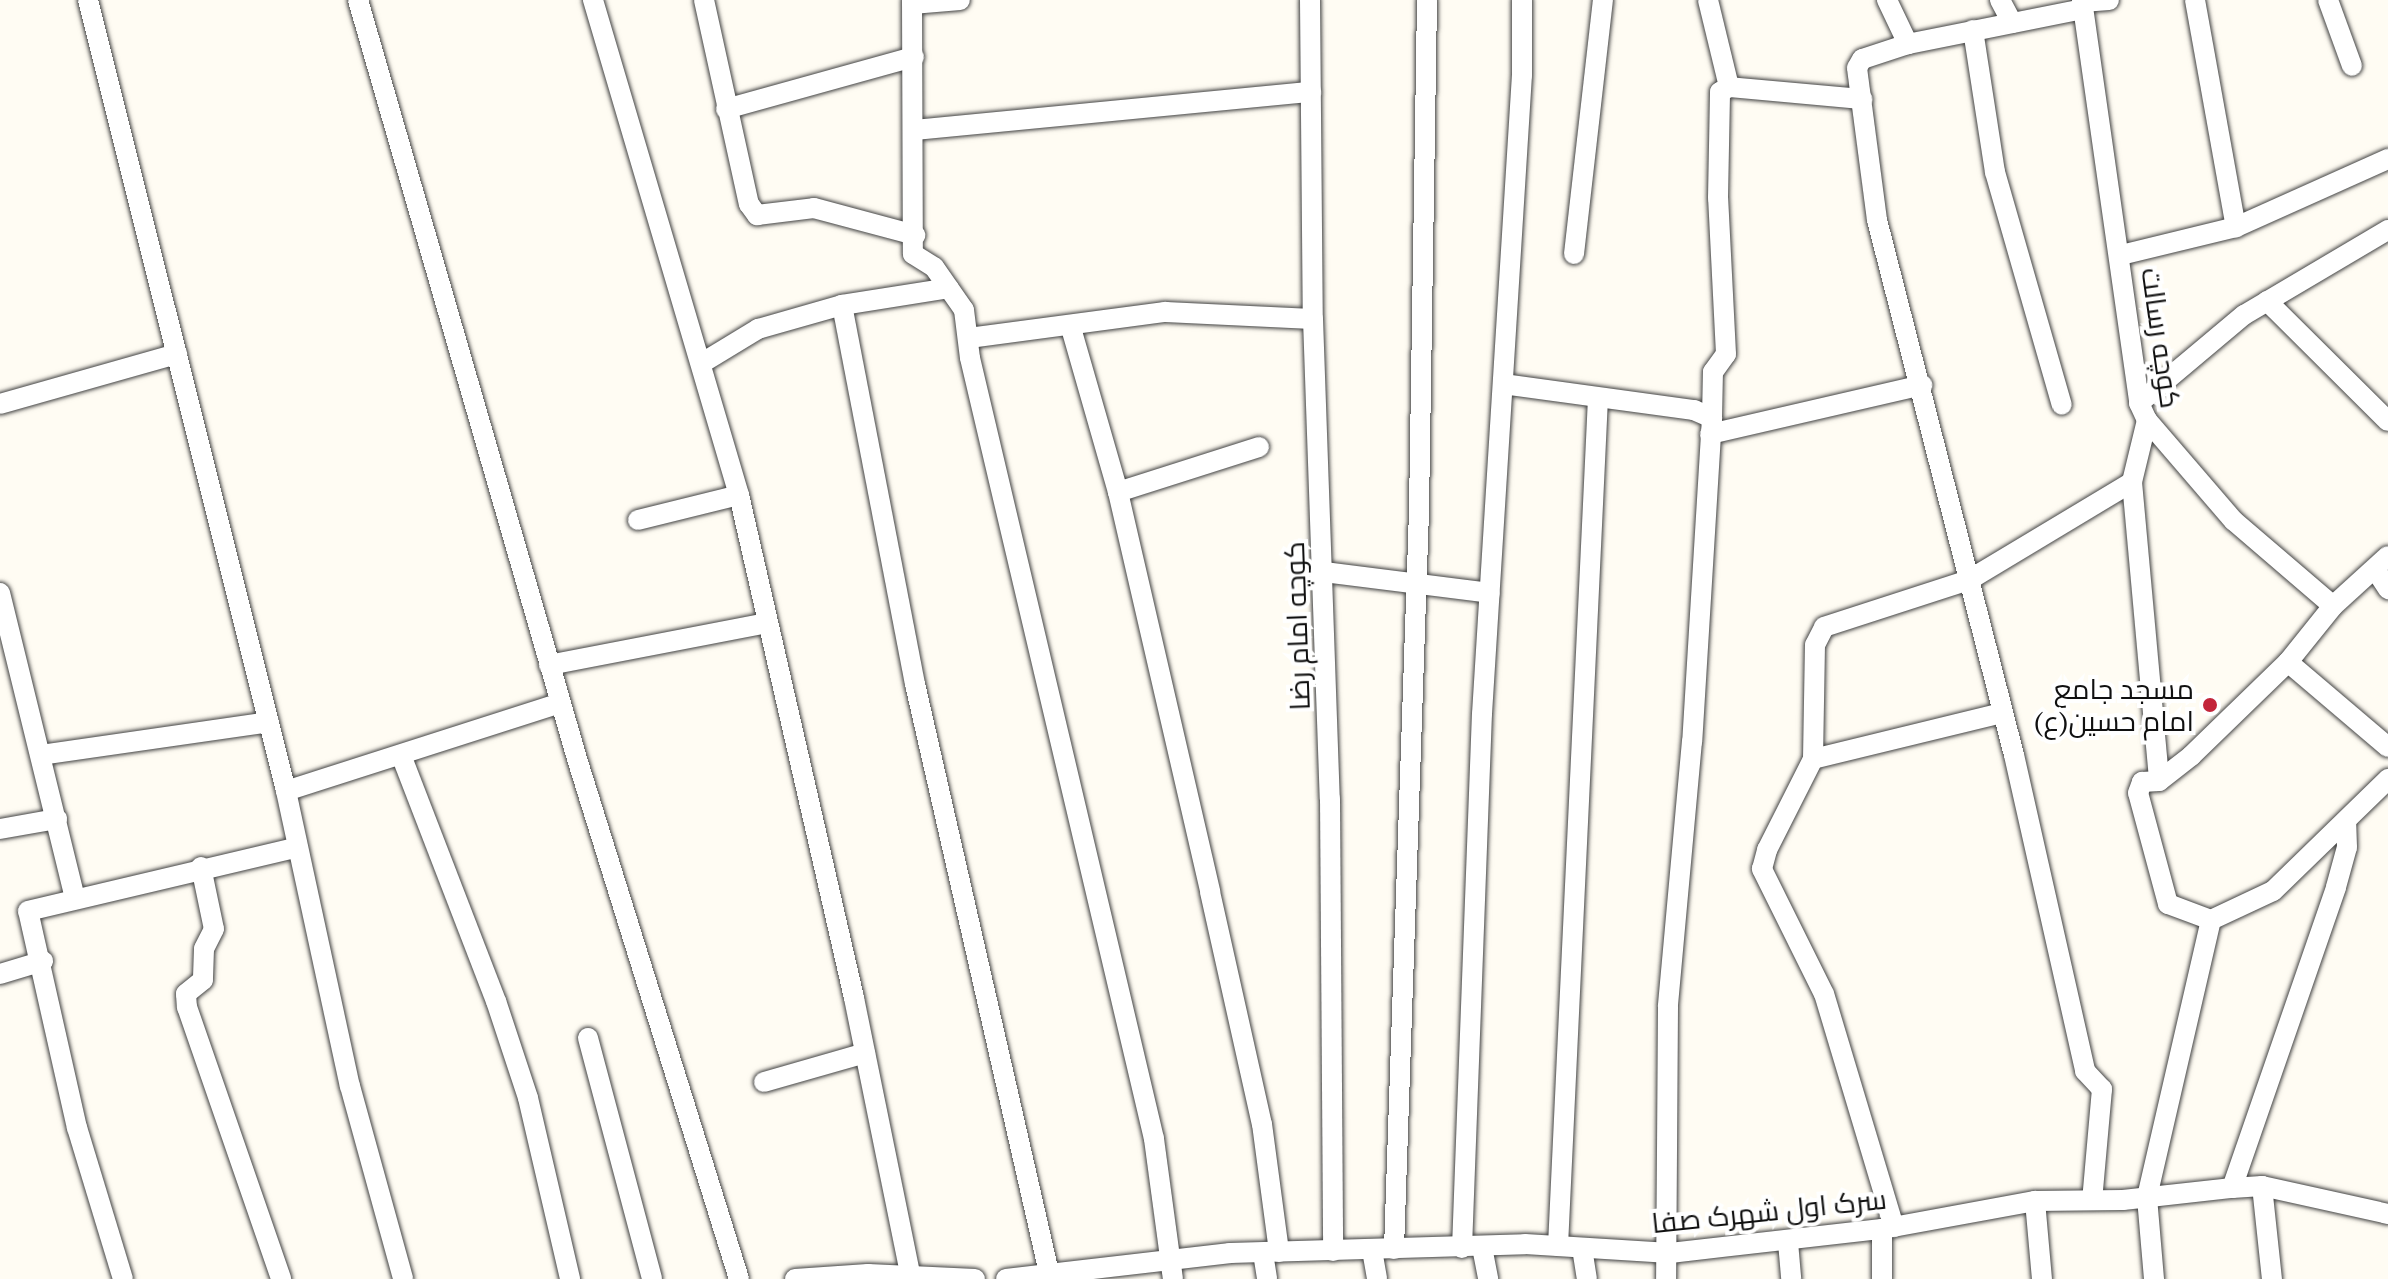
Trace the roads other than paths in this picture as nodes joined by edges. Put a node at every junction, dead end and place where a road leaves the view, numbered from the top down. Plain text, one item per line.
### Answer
1 (88, 0) edge
2 (358, 0) edge
3 (593, 0) edge
4 (704, 0) edge
5 (960, 0) edge
6 (1310, 0) edge
7 (1427, 0) edge
8 (1522, 0) edge
9 (1603, 0) edge
10 (1708, 0) edge
11 (1887, 0) edge
12 (2000, 0) edge
13 (2109, 0) edge
14 (2195, 0) edge
15 (2328, 0) edge
16 (912, 2) edge
17 (2082, 4) edge
18 (2012, 23) junction
19 (1973, 30) junction
20 (1908, 44) junction
21 (914, 57) junction
22 (2352, 66) dead end
23 (1729, 87) junction
24 (1311, 92) junction
25 (1862, 99) junction
26 (726, 109) junction
27 (914, 130) junction
28 (2388, 159) edge
29 (2236, 227) junction
30 (915, 235) junction
31 (2385, 237) edge
32 (1574, 254) dead end
33 (2121, 255) junction
34 (949, 288) junction
35 (2267, 301) junction
36 (842, 305) junction
37 (1313, 319) junction
38 (1071, 328) junction
39 (969, 338) junction
40 (177, 354) junction
41 (702, 363) junction
42 (1503, 384) junction
43 (1922, 385) junction
44 (1598, 398) junction
45 (0, 404) edge
46 (2062, 405) dead end
47 (2143, 412) junction
48 (2388, 421) edge
49 (1711, 426) junction
50 (1259, 447) dead end
51 (2132, 482) junction
52 (1118, 492) junction
53 (739, 495) junction
54 (638, 520) dead end
55 (2382, 562) edge
56 (1324, 572) junction
57 (1969, 580) junction
58 (1417, 581) junction
59 (2388, 589) edge
60 (0, 593) edge
61 (1490, 593) junction
62 (2333, 606) junction
63 (767, 623) junction
64 (2288, 662) junction
65 (549, 665) junction
66 (560, 703) junction
67 (2002, 713) junction
68 (269, 722) junction
69 (2388, 747) edge
70 (41, 755) junction
71 (401, 755) junction
72 (1813, 759) junction
73 (2388, 779) edge
74 (2159, 781) junction
75 (286, 791) junction
76 (57, 819) junction
77 (2346, 822) junction
78 (0, 829) edge
79 (298, 847) junction
80 (201, 867) junction
81 (75, 899) junction
82 (2211, 920) junction
83 (43, 961) junction
84 (0, 974) edge
85 (588, 1038) dead end
86 (865, 1053) junction
87 (764, 1082) dead end
88 (2262, 1186) junction
89 (2232, 1188) junction
90 (2147, 1197) junction
91 (2092, 1200) junction
92 (2035, 1201) junction
93 (2388, 1214) edge
94 (1888, 1228) junction
95 (1788, 1242) junction
96 (1558, 1246) junction
97 (1472, 1248) junction
98 (1582, 1248) junction
99 (1394, 1249) junction
100 (1372, 1250) junction
101 (1333, 1251) junction
102 (1271, 1252) junction
103 (1663, 1252) junction
104 (1171, 1269) edge
105 (1049, 1273) junction
106 (910, 1277) edge
107 (830, 1278) edge
108 (123, 1279) edge
109 (281, 1279) edge
110 (403, 1279) edge
111 (570, 1279) edge
112 (652, 1279) edge
113 (739, 1279) edge
114 (795, 1279) edge
115 (975, 1279) edge
116 (1006, 1279) edge
117 (1267, 1279) edge
118 (1377, 1279) edge
119 (1488, 1279) edge
120 (1587, 1279) edge
121 (1666, 1279) edge
122 (1791, 1279) edge
123 (1882, 1279) edge
124 (2042, 1279) edge
125 (2154, 1279) edge
126 (2272, 1279) edge

1 - 40 street
2 - 65 street
3 - 41 street
4 - 26 street
5 - 16 street
6 - 24 street, کوچه امام رضا
7 - 58 street
8 - 42 street
9 - 32 street
10 - 23 street
11 - 20 street
12 - 18 street
13 - 17 street
14 - 29 street
15 - 22 street
16 - 21 street
17 - 18 street
17 - 33 street, کوچه رسالت
18 - 19 street
19 - 20 street
19 - 46 street
20 - 25 street
21 - 26 street
21 - 27 street
23 - 25 street
23 - 49 street
24 - 27 street
24 - 37 street, کوچه امام رضا
25 - 43 street
26 - 30 street
27 - 30 street
28 - 29 street
29 - 33 street
30 - 34 street
31 - 35 street
33 - 47 street, کوچه رسالت
34 - 36 street
34 - 39 street
35 - 47 street
35 - 48 street
36 - 41 street
36 - 105 street
37 - 38 street
37 - 56 street, کوچه امام رضا
38 - 39 street
38 - 52 street
39 - 104 street
40 - 45 street
40 - 68 street
41 - 53 street
42 - 44 street
42 - 61 street
43 - 49 street
43 - 57 street
44 - 49 street
44 - 96 street
47 - 51 street, کوچه رسالت
47 - 62 street
49 - 103 street
50 - 52 street
51 - 57 street
51 - 74 street, کوچه رسالت
52 - 102 street
53 - 54 street
53 - 63 street
55 - 59 street
55 - 62 street
56 - 58 street
56 - 101 street, کوچه امام رضا
57 - 67 street
57 - 72 street
58 - 61 street
58 - 99 street
60 - 70 street
61 - 97 street
62 - 64 street
63 - 65 street
63 - 86 street
64 - 69 street
64 - 74 street
65 - 66 street
66 - 71 street
66 - 113 street
67 - 72 street
67 - 91 street
68 - 70 street
68 - 75 street
70 - 76 street
71 - 75 street
71 - 111 street
72 - 94 street
73 - 77 street
74 - 82 street
75 - 79 street
76 - 78 street
76 - 81 street
77 - 82 street
77 - 89 street
79 - 80 street
79 - 110 street
80 - 81 street
80 - 109 street
81 - 83 street
82 - 90 street
83 - 84 street
83 - 108 street
85 - 112 street
86 - 87 street
86 - 106 street
88 - 89 street, سرک اول شهرک صفا
88 - 93 street, سرک اول شهرک صفا
88 - 126 street
89 - 90 street, سرک اول شهرک صفا
90 - 91 street, سرک اول شهرک صفا
90 - 125 street
91 - 92 street, سرک اول شهرک صفا
92 - 94 street, سرک اول شهرک صفا
92 - 124 street
94 - 95 street, سرک اول شهرک صفا
94 - 123 street
95 - 103 street, سرک اول شهرک صفا
95 - 122 street
96 - 97 street, سرک اول شهرک صفا
96 - 98 street, سرک اول شهرک صفا
97 - 99 street, سرک اول شهرک صفا
97 - 119 street
98 - 103 street, سرک اول شهرک صفا
98 - 120 street
99 - 100 street, سرک اول شهرک صفا
100 - 101 street, سرک اول شهرک صفا
100 - 118 street
101 - 102 street, سرک اول شهرک صفا
102 - 104 street, سرک اول شهرک صفا
102 - 117 street
103 - 121 street
104 - 105 street, سرک اول شهرک صفا
105 - 116 street, سرک اول شهرک صفا
106 - 107 street
106 - 115 street
107 - 114 street

